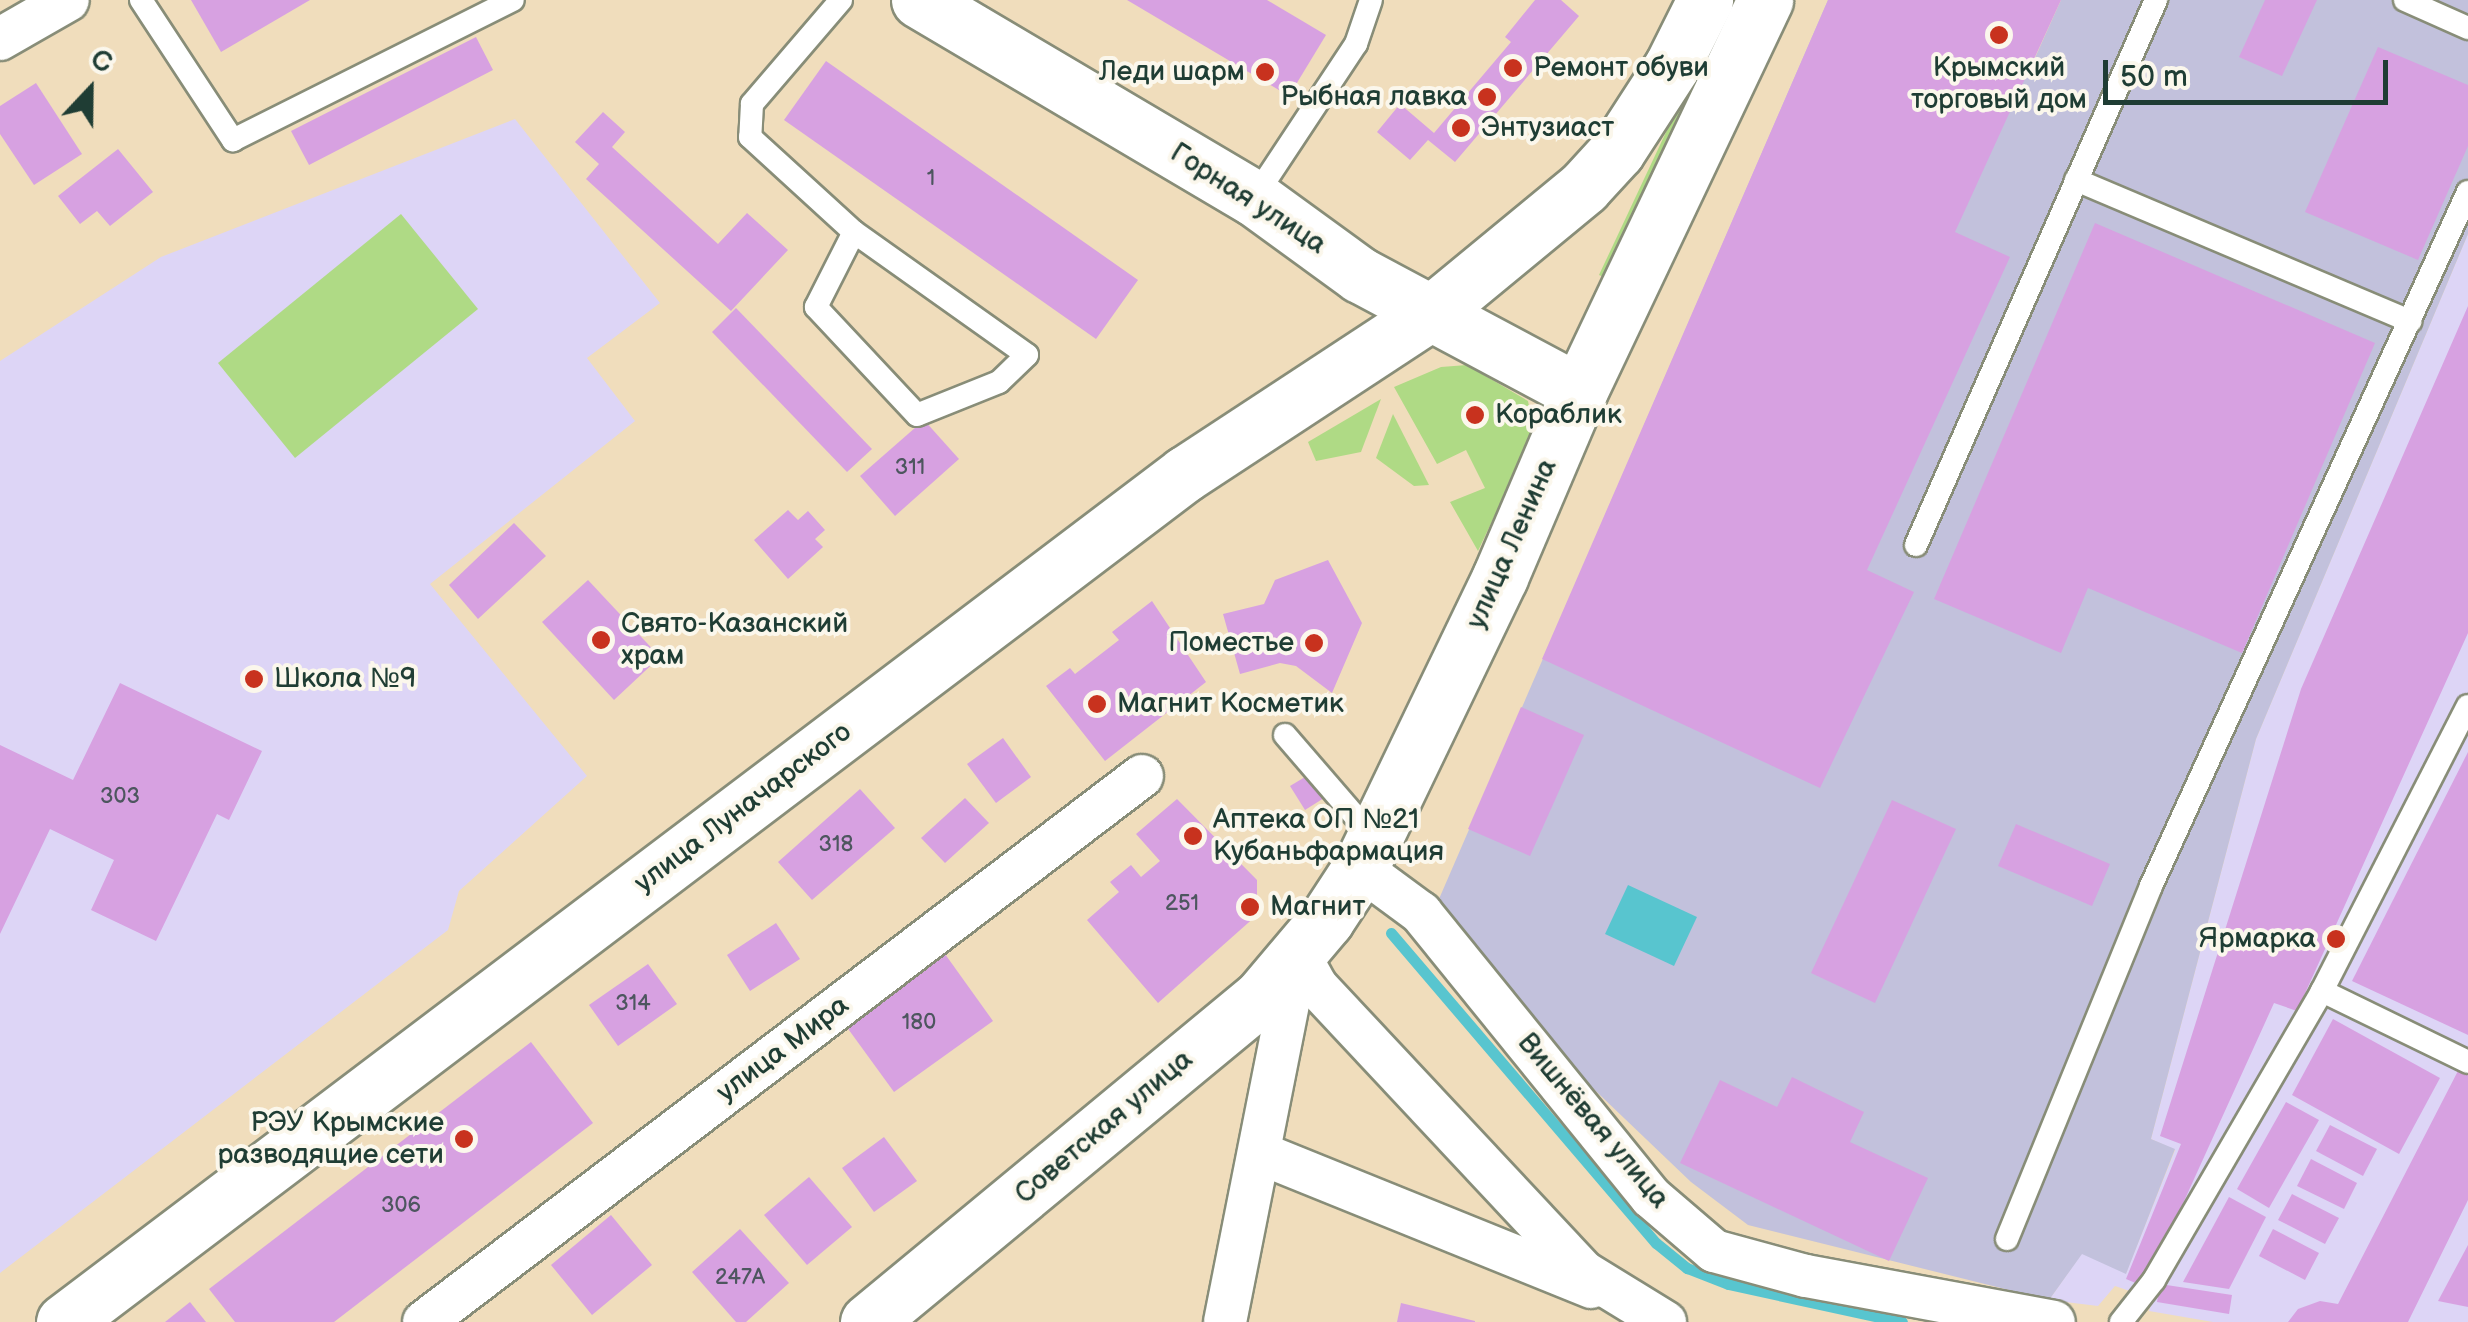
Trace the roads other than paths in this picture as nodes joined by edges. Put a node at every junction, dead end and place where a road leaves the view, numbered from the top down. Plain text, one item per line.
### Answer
1 (68, 0) edge
2 (141, 0) edge
3 (513, 0) edge
4 (841, 0) edge
5 (919, 0) edge
6 (1372, 0) edge
7 (1705, 0) edge
8 (1766, 0) edge
9 (2156, 0) edge
10 (2405, 0) edge
11 (2468, 28) edge
12 (0, 39) edge
13 (2076, 180) junction
14 (2468, 192) edge
15 (1254, 198) junction
16 (854, 232) junction
17 (1435, 310) junction
18 (2410, 320) junction
19 (1579, 392) junction
20 (1916, 544) dead end
21 (2468, 706) edge
22 (1285, 735) dead end
23 (1142, 776) dead end
24 (1366, 852) junction
25 (1312, 936) junction
26 (2322, 991) junction
27 (2468, 1062) edge
28 (1262, 1154) junction
29 (2007, 1240) dead end
30 (1615, 1297) junction
31 (64, 1322) edge
32 (424, 1322) edge
33 (868, 1322) edge
34 (1225, 1322) edge
35 (1664, 1322) edge
36 (2054, 1322) edge
37 (2121, 1322) edge

1 - 12 street
2 - 3 lane
4 - 16 lane
5 - 15 main road, Горная улица
6 - 15 lane
7 - 17 main road
8 - 19 main road, улица Ленина
9 - 13 lane
10 - 11 lane
13 - 18 lane
13 - 20 lane
14 - 18 lane
15 - 17 main road, Горная улица
16 - 16 lane
17 - 19 main road, Горная улица
17 - 31 main road, улица Луначарского
18 - 29 lane
19 - 24 main road, улица Ленина
21 - 26 lane
22 - 24 lane
23 - 32 street, улица Мира
24 - 25 main road, улица Ленина
24 - 36 street, Вишнёвая улица
25 - 28 street, улица Ленина
25 - 30 street
25 - 33 main road, Советская улица
26 - 27 lane
26 - 37 lane
28 - 30 street
28 - 34 street, улица Ленина
30 - 35 street

